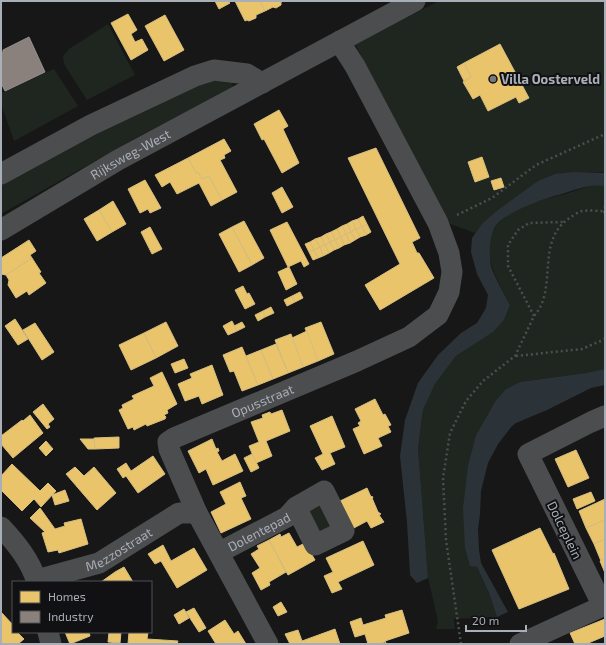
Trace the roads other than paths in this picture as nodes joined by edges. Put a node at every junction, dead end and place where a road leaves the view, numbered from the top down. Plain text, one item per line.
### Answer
1 (415, 1) edge
2 (340, 41) junction
3 (262, 83) junction
4 (1, 174) edge
5 (1, 230) edge
6 (605, 416) edge
7 (296, 507) dead end
8 (197, 513) junction
9 (1, 527) edge
10 (220, 552) junction
11 (37, 581) edge
12 (604, 605) edge
13 (48, 633) edge
14 (51, 644) edge
15 (268, 644) edge
16 (520, 644) edge

1 - 2 street, Rijksweg-West
2 - 3 street, Rijksweg-West
2 - 8 street, Opusstraat
3 - 4 street
3 - 5 street, Rijksweg-West
6 - 12 street, Dolceplein
7 - 10 street, Dolentepad
8 - 10 street
8 - 11 street, Mezzostraat
9 - 11 street
10 - 15 street
12 - 16 street, Dolceplein
13 - 14 street

